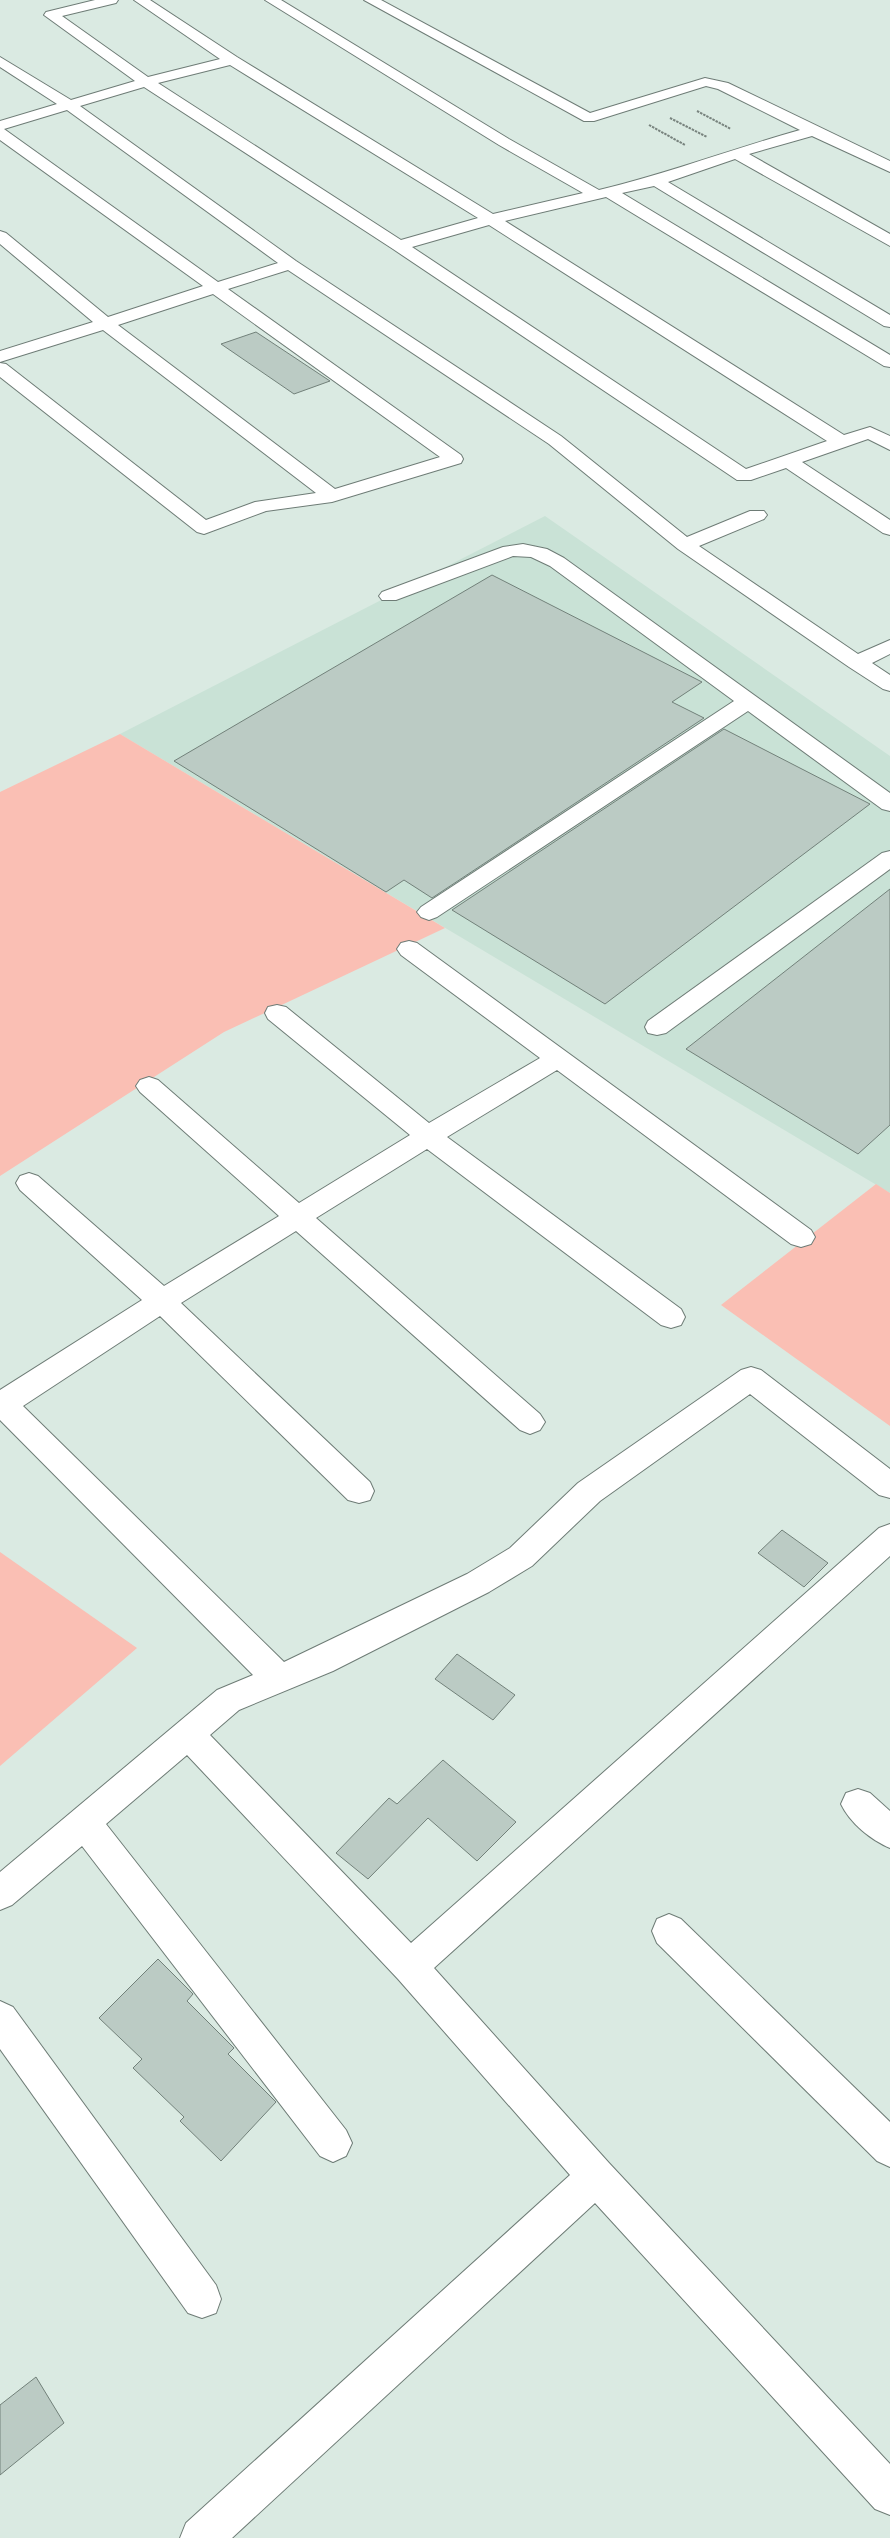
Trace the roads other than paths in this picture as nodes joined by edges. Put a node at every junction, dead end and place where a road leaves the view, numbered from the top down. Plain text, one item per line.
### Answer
1 (111, 0) edge
2 (141, 0) edge
3 (272, 0) edge
4 (371, 0) edge
5 (232, 60) junction
6 (0, 61) edge
7 (146, 82) junction
8 (69, 105) junction
9 (0, 126) edge
10 (813, 131) junction
11 (0, 133) edge
12 (736, 153) junction
13 (890, 168) edge
14 (656, 181) junction
15 (603, 193) junction
16 (491, 219) junction
17 (0, 236) edge
18 (890, 241) edge
19 (399, 246) junction
20 (290, 264) junction
21 (214, 288) junction
22 (104, 322) junction
23 (890, 322) edge
24 (0, 357) edge
25 (890, 362) edge
26 (0, 368) edge
27 (842, 442) junction
28 (890, 444) edge
29 (788, 461) junction
30 (332, 496) junction
31 (757, 515) dead end
32 (890, 529) edge
33 (685, 545) junction
34 (389, 596) dead end
35 (890, 646) edge
36 (856, 663) junction
37 (890, 685) edge
38 (750, 700) junction
39 (890, 804) edge
40 (890, 858) edge
41 (428, 912) dead end
42 (409, 950) dead end
43 (277, 1013) dead end
44 (658, 1027) dead end
45 (558, 1058) junction
46 (149, 1086) dead end
47 (428, 1136) junction
48 (29, 1183) dead end
49 (296, 1218) junction
50 (801, 1237) dead end
51 (162, 1301) junction
52 (671, 1317) dead end
53 (1, 1404) edge
54 (530, 1422) dead end
55 (890, 1486) edge
56 (359, 1491) dead end
57 (890, 1536) edge
58 (279, 1679) junction
59 (187, 1733) junction
60 (858, 1804) dead end
61 (84, 1822) junction
62 (890, 1832) edge
63 (0, 1894) edge
64 (669, 1932) dead end
65 (410, 1967) junction
66 (0, 2019) edge
67 (332, 2143) dead end
68 (890, 2148) edge
69 (596, 2176) junction
70 (202, 2299) dead end
71 (890, 2494) edge
72 (201, 2538) edge

1 - 7 street
2 - 5 street
3 - 15 street
4 - 10 street
5 - 7 street
5 - 16 street
6 - 8 street
7 - 8 street
7 - 19 street
8 - 9 street
8 - 20 street
10 - 12 street
10 - 13 street
11 - 21 street
12 - 14 street
12 - 18 street
14 - 15 street
14 - 23 street
15 - 16 street
15 - 25 street
16 - 19 street
16 - 27 street
17 - 22 street
19 - 29 street
20 - 21 street
20 - 33 street
21 - 22 street
21 - 30 street
22 - 24 street
22 - 30 street
26 - 30 street
27 - 28 street
27 - 29 street
29 - 32 street
31 - 33 street
33 - 36 street
34 - 38 street
35 - 36 street
36 - 37 street
38 - 39 street
38 - 41 street
40 - 44 street
42 - 45 street
43 - 47 street
45 - 47 street
45 - 50 street
46 - 49 street
47 - 49 street
47 - 52 street
48 - 51 street
49 - 51 street
49 - 54 street
51 - 53 street
51 - 56 street
53 - 58 street
55 - 58 street
57 - 65 street
58 - 59 street
59 - 61 street
59 - 65 street
60 - 62 street
61 - 63 street
61 - 67 street
64 - 68 street
65 - 69 street
66 - 70 street
69 - 71 street
69 - 72 street

